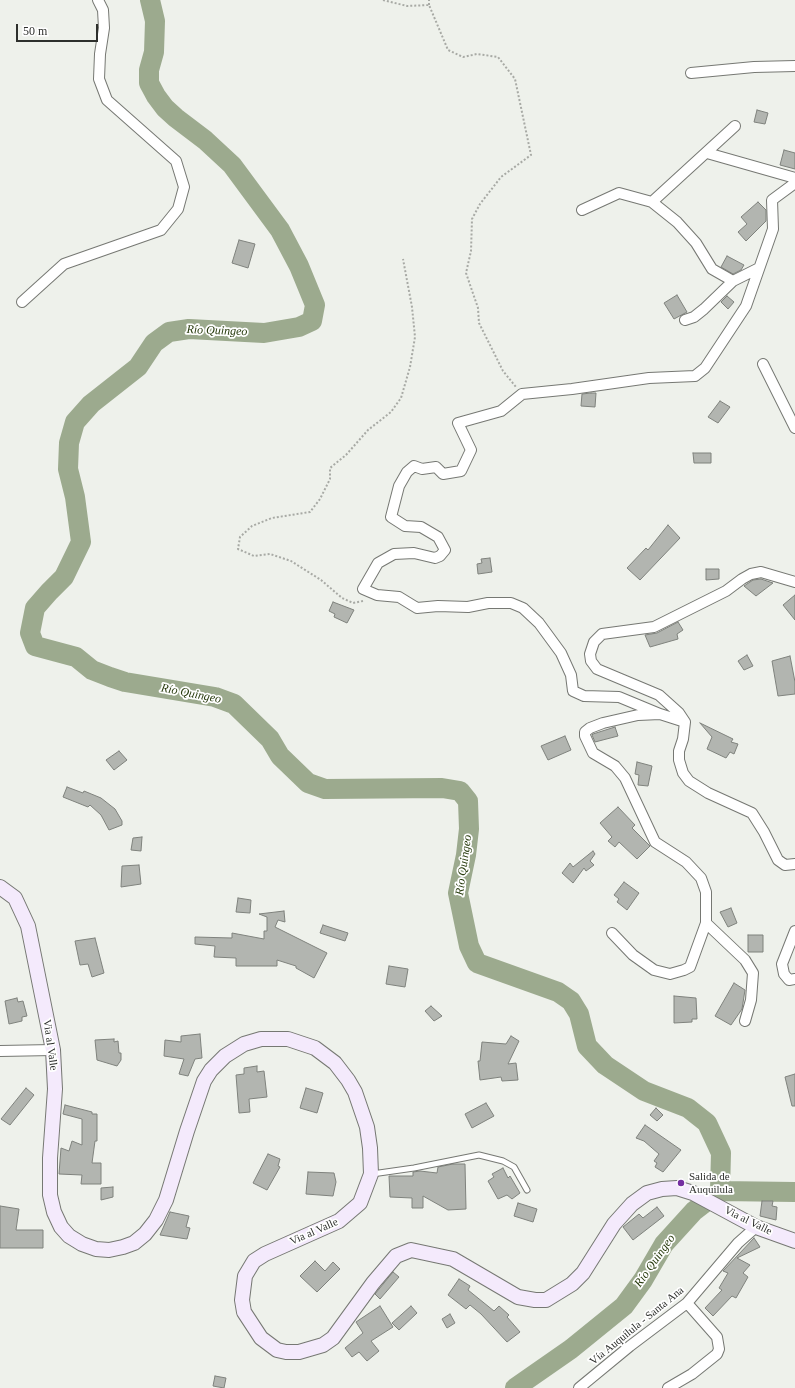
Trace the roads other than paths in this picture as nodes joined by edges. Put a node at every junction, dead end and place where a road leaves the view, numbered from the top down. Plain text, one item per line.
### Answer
1 (98, 0) edge
2 (795, 66) edge
3 (691, 73) dead end
4 (736, 126) dead end
5 (707, 153) junction
6 (795, 178) edge
7 (795, 183) edge
8 (652, 202) junction
9 (582, 210) dead end
10 (760, 268) junction
11 (733, 281) junction
12 (22, 302) dead end
13 (685, 320) dead end
14 (763, 364) dead end
15 (795, 428) edge
16 (795, 582) edge
17 (660, 714) junction
18 (685, 722) junction
19 (795, 864) edge
20 (0, 887) edge
21 (706, 923) junction
22 (795, 931) edge
23 (612, 933) dead end
24 (795, 980) edge
25 (745, 1021) dead end
26 (53, 1050) junction
27 (0, 1051) edge
28 (371, 1174) junction
29 (527, 1190) dead end
30 (752, 1225) junction
31 (795, 1241) edge
32 (687, 1303) junction
33 (579, 1388) edge
34 (668, 1388) edge

1 - 12 street
2 - 3 street
4 - 5 street
5 - 6 street
5 - 8 street
7 - 10 street
8 - 9 street
8 - 11 street
10 - 11 street
10 - 17 street
11 - 13 street
14 - 15 street
16 - 18 street
17 - 18 street
17 - 21 street
18 - 19 street
20 - 26 main road, Via al Valle
21 - 23 street
21 - 25 street
22 - 24 street
26 - 27 street
26 - 28 main road, Via al Valle
28 - 29 lane
28 - 30 main road, Via al Valle
30 - 31 main road, Via al Valle
30 - 32 street, Vía Auquilula - Santa Ana
32 - 33 street, Vía Auquilula - Santa Ana
32 - 34 street

